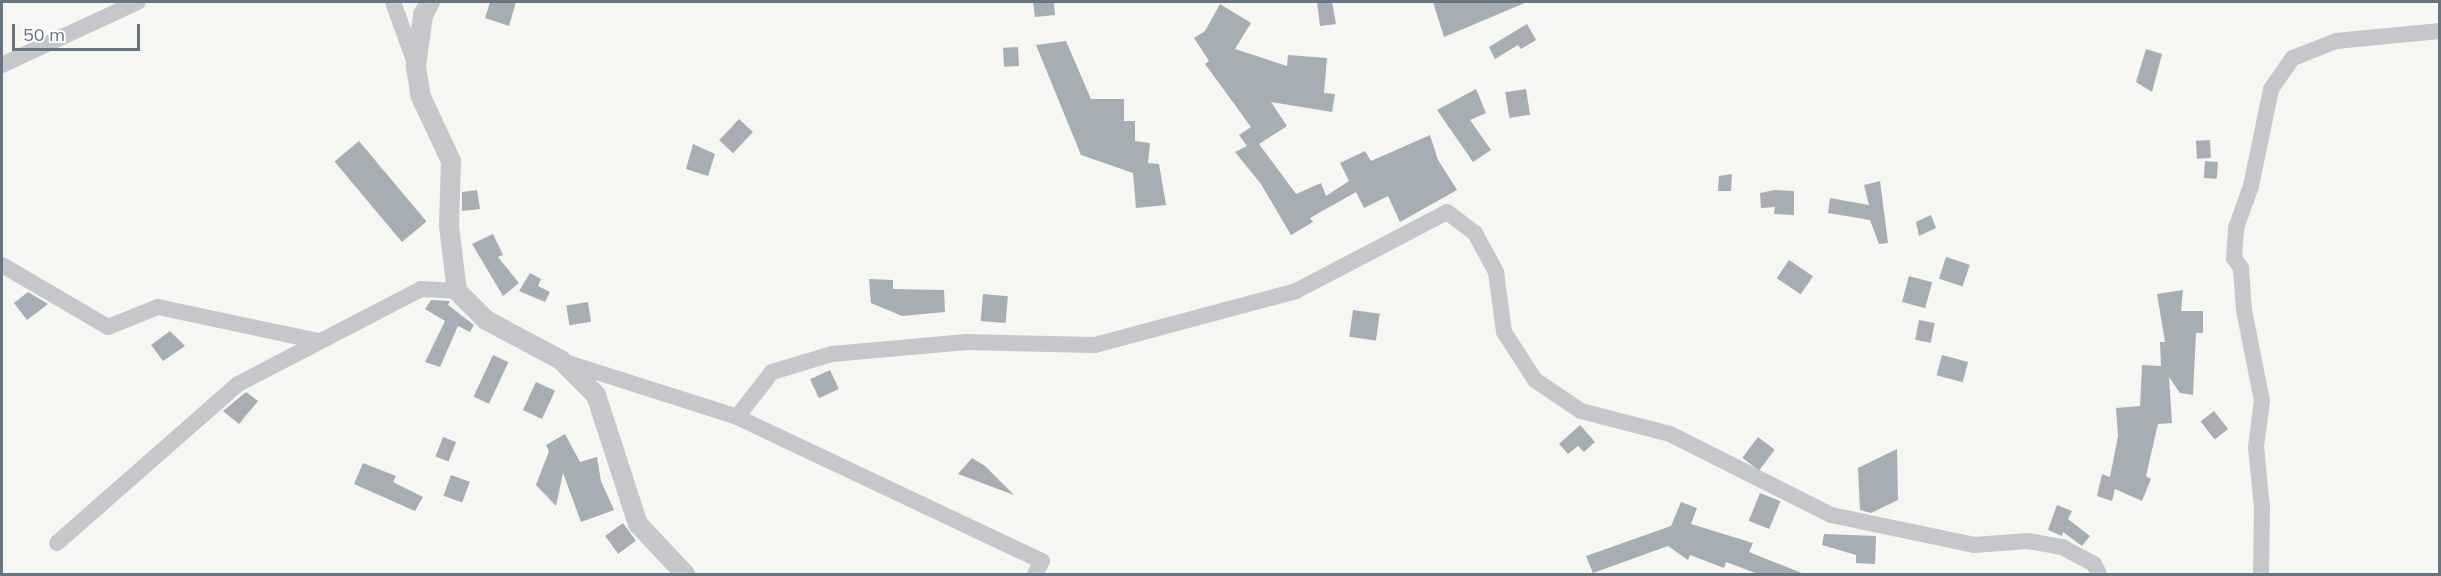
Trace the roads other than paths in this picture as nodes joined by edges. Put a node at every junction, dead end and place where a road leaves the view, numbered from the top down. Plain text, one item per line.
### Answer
1 (138, 2) edge
2 (393, 2) edge
3 (430, 2) edge
4 (2439, 31) edge
5 (2, 65) edge
6 (416, 67) junction
7 (2, 265) edge
8 (457, 291) junction
9 (318, 341) junction
10 (561, 360) junction
11 (737, 417) junction
12 (57, 543) dead end
13 (685, 574) edge
14 (1035, 574) edge
15 (2099, 574) edge
16 (2261, 574) edge

1 - 5 street
2 - 6 street
3 - 6 street
4 - 16 street
6 - 8 street
7 - 9 street
8 - 9 street
8 - 10 street
9 - 12 street
10 - 11 street
10 - 13 street
11 - 14 street
11 - 15 street

